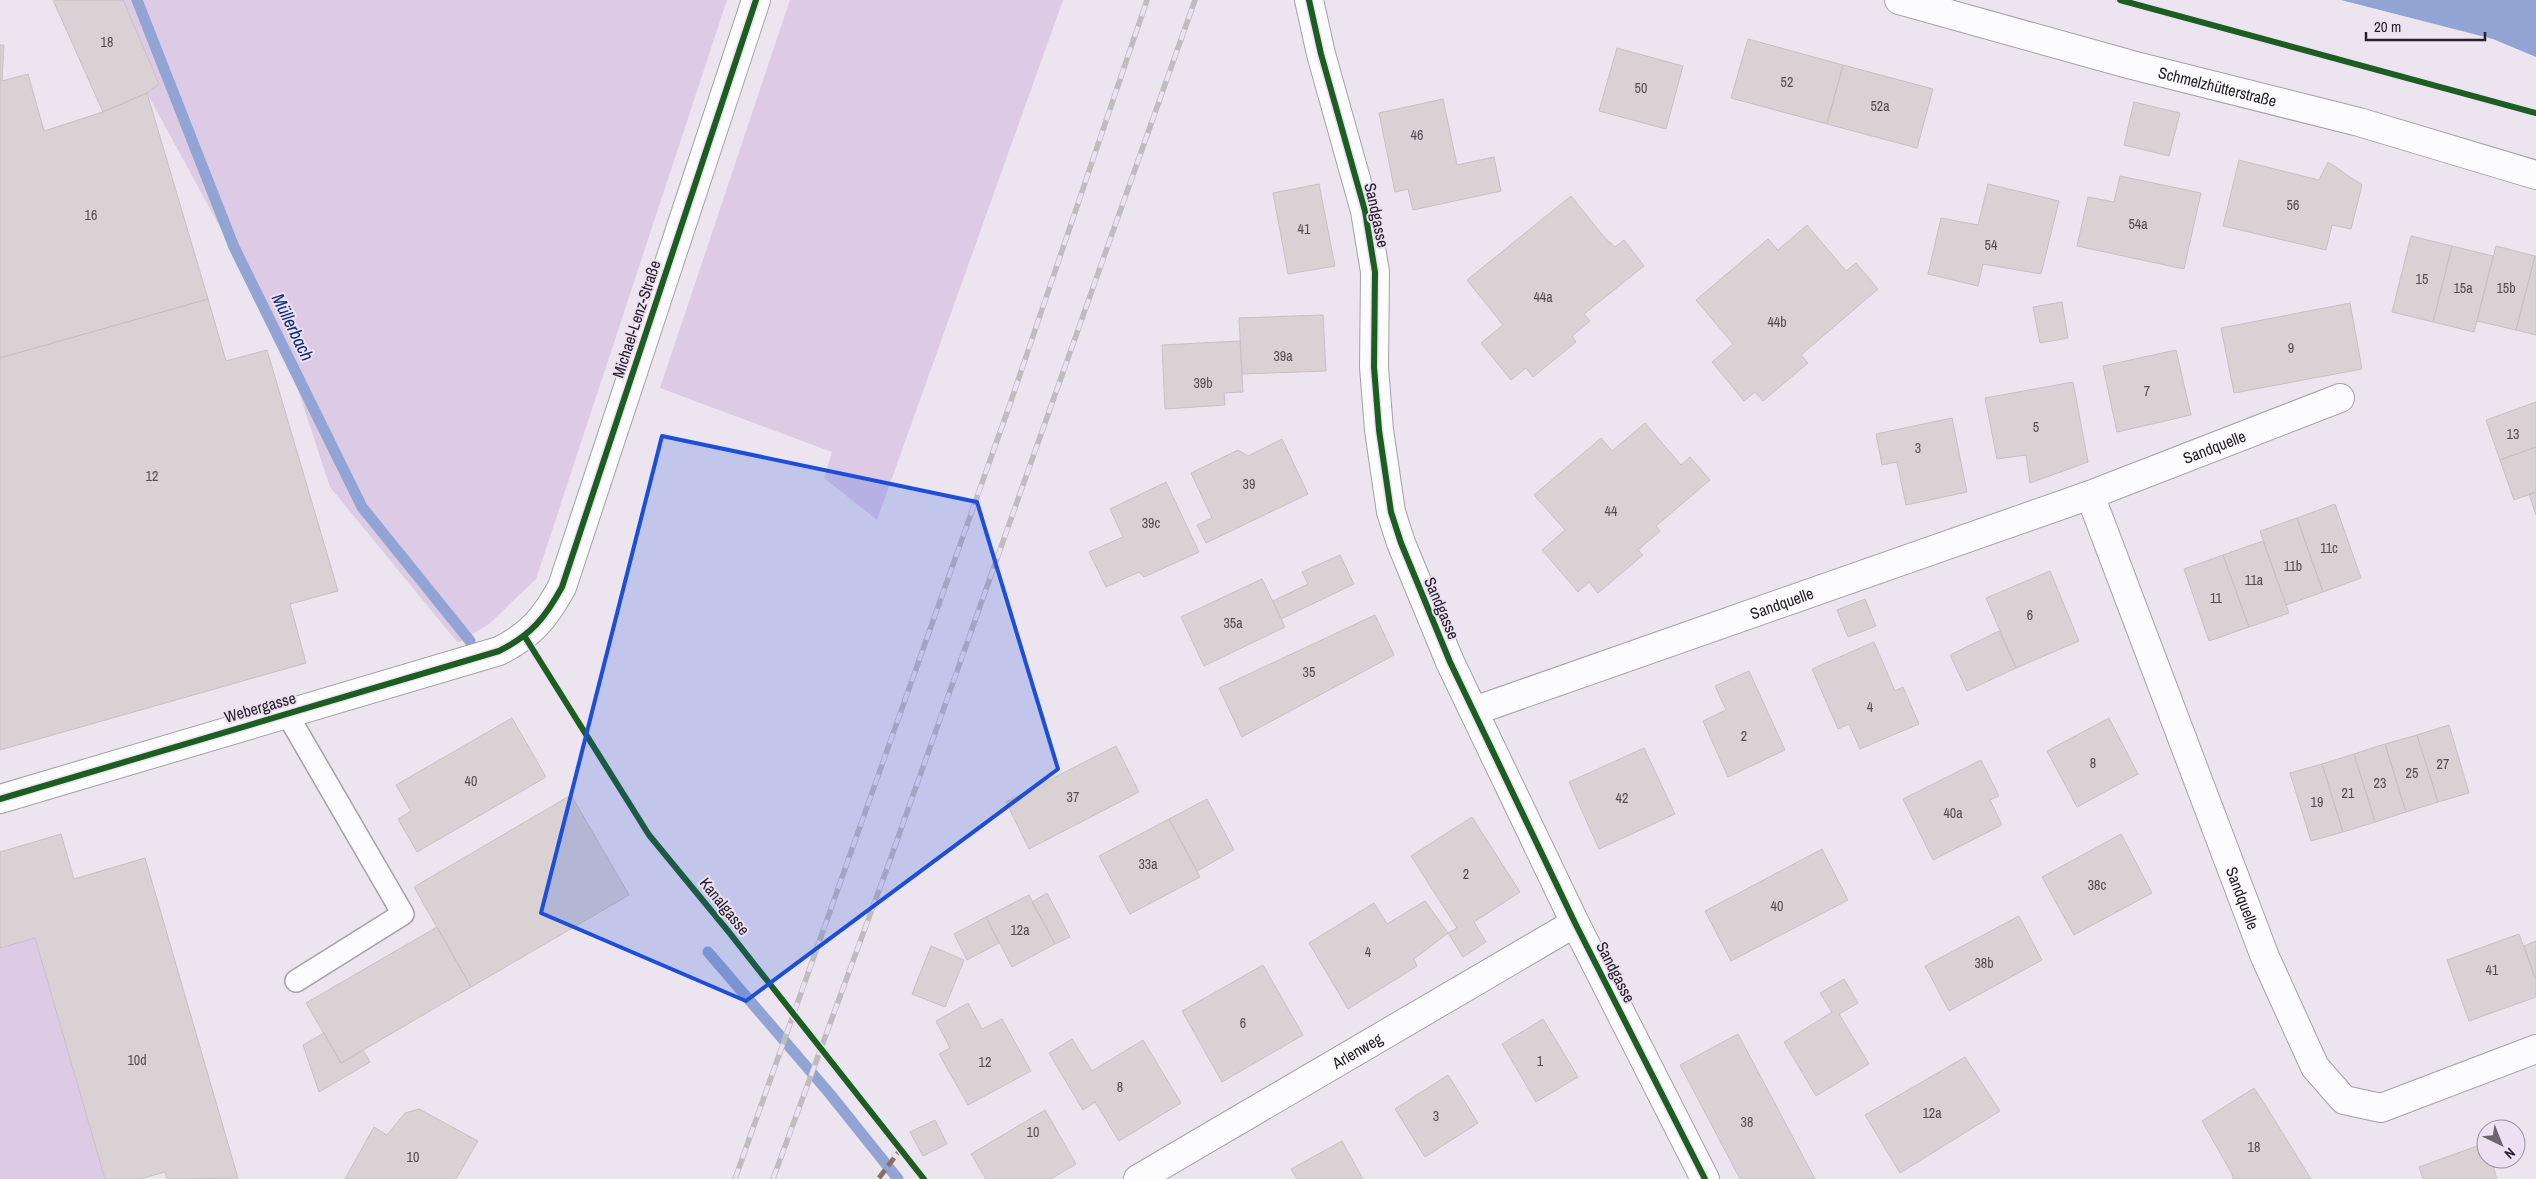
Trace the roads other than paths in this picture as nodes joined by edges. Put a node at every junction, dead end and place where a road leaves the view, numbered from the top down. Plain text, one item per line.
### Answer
1 (756, 0) edge
2 (1309, 0) edge
3 (1899, 0) edge
4 (2536, 175) edge
5 (2340, 398) dead end
6 (2090, 495) junction
7 (525, 637) joint
8 (1474, 711) junction
9 (287, 714) junction
10 (0, 799) edge
11 (1575, 923) junction
12 (296, 981) dead end
13 (2536, 1050) edge
14 (1138, 1179) edge
15 (1705, 1179) edge

1 - 7 street, Michael-Lenz-Straße
2 - 8 street, Sandgasse
3 - 4 street, Schmelzhütterstraße
5 - 6 street, Sandquelle
6 - 8 street, Sandquelle
6 - 13 street, Sandquelle
7 - 9 street, Webergasse
8 - 11 street, Sandgasse
9 - 10 street, Webergasse
9 - 12 lane
11 - 14 street, Arlenweg
11 - 15 street, Sandgasse

